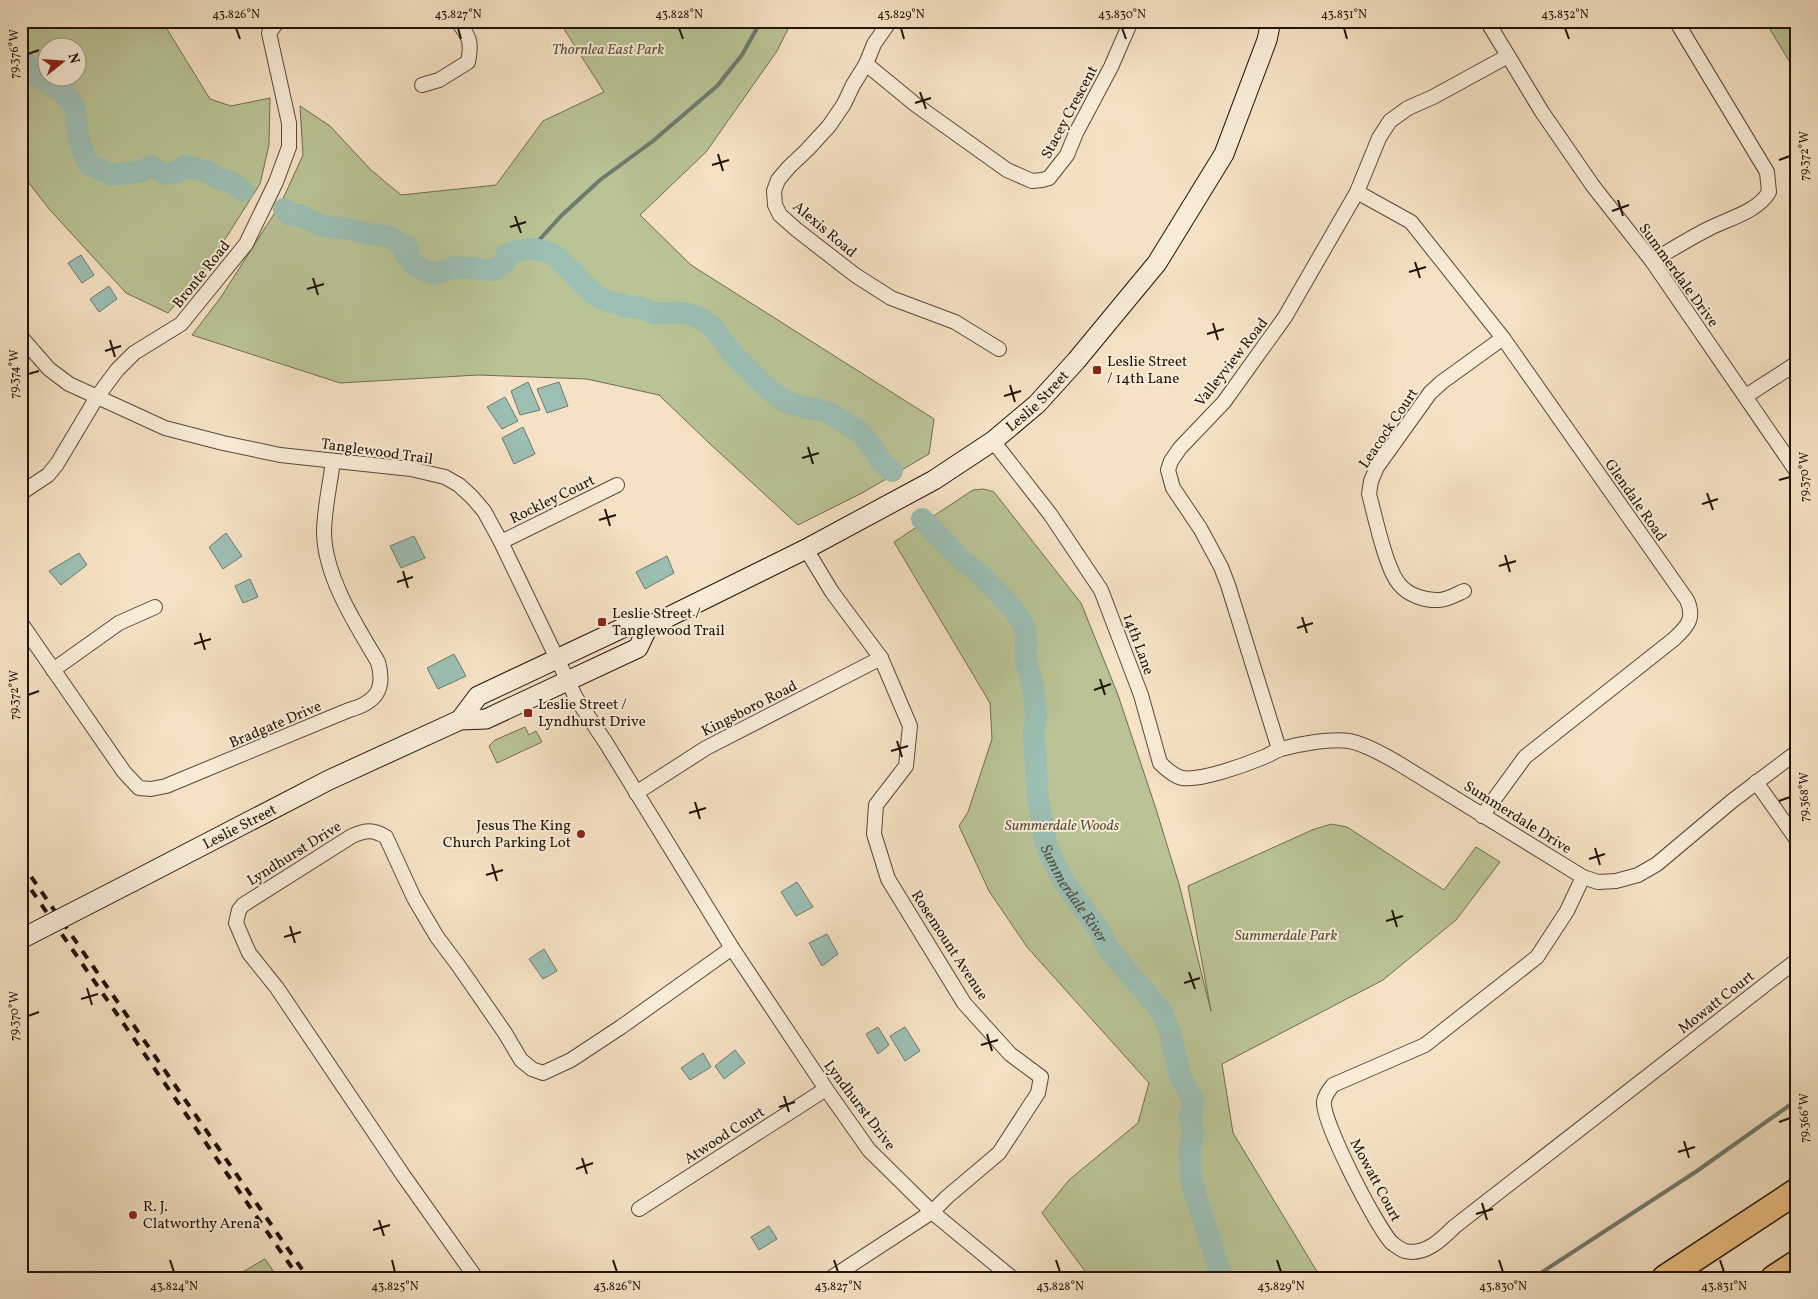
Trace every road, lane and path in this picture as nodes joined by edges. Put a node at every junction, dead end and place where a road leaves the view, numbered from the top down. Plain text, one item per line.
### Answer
1 (278, 21) edge
2 (457, 21) edge
3 (890, 21) edge
4 (1132, 21) edge
5 (1271, 21) edge
6 (1487, 21) edge
7 (1676, 21) edge
8 (1508, 56) junction
9 (866, 64) junction
10 (422, 85) dead end
11 (1356, 192) junction
12 (1652, 261) junction
13 (21, 338) edge
14 (1503, 338) junction
15 (999, 349) dead end
16 (1797, 363) edge
17 (1746, 396) junction
18 (97, 398) junction
19 (993, 441) junction
20 (333, 461) junction
21 (1797, 472) edge
22 (618, 485) dead end
23 (21, 493) edge
24 (501, 542) junction
25 (806, 549) junction
26 (1464, 591) dead end
27 (155, 607) dead end
28 (21, 623) edge
29 (648, 627) junction
30 (558, 658) junction
31 (881, 658) junction
32 (53, 670) junction
33 (567, 680) junction
34 (460, 720) junction
35 (1279, 749) junction
36 (1797, 752) edge
37 (1756, 782) junction
38 (636, 793) junction
39 (1482, 816) junction
40 (1797, 840) edge
41 (1583, 877) junction
42 (21, 939) edge
43 (732, 948) junction
44 (1797, 960) edge
45 (826, 1089) junction
46 (1797, 1191) edge
47 (639, 1209) dead end
48 (932, 1212) junction
49 (1797, 1263) edge
50 (476, 1278) edge
51 (832, 1278) edge
52 (1012, 1278) edge
53 (1665, 1278) edge
54 (1774, 1278) edge

1 - 18 street, Bronte Road
2 - 10 street
3 - 9 street, Alexis Road
4 - 9 street, Stacey Crescent
5 - 19 main road, Leslie Street
6 - 8 street, Summerdale Drive
7 - 12 street
8 - 11 street, Valleyview Road
8 - 12 street, Summerdale Drive
9 - 15 street, Alexis Road
11 - 14 street, Glendale Road
11 - 35 street, Valleyview Road
12 - 17 street, Summerdale Drive
13 - 18 street
14 - 26 street, Leacock Court
14 - 39 street, Glendale Road
16 - 17 street
17 - 21 street, Summerdale Drive
18 - 20 street, Tanglewood Trail
18 - 23 street, Bronte Road
19 - 25 main road, Leslie Street
19 - 35 street, 14th Lane
20 - 24 street, Tanglewood Trail
20 - 32 street, Bradgate Drive
22 - 24 street, Rockley Court
24 - 30 street, Tanglewood Trail
25 - 29 main road, Leslie Street
25 - 31 street, Rosemount Avenue
27 - 32 street
28 - 32 street, Bradgate Drive
29 - 30 main road, Leslie Street
29 - 33 main road, Leslie Street
30 - 33 street, Tanglewood Trail
30 - 34 main road, Leslie Street
31 - 38 street, Kingsboro Road
31 - 48 street, Rosemount Avenue
33 - 34 main road, Leslie Street
33 - 38 street, Lyndhurst Drive
34 - 42 main road, Leslie Street, bridge
35 - 39 street, Summerdale Drive
36 - 37 street, Summerdale Drive
37 - 40 street
37 - 41 street, Summerdale Drive
38 - 43 street, Lyndhurst Drive
39 - 41 street, Summerdale Drive
41 - 44 street, Mowatt Court
43 - 45 street, Lyndhurst Drive
43 - 50 street, Lyndhurst Drive
45 - 47 street, Atwood Court
45 - 48 street, Lyndhurst Drive
46 - 53 highway
48 - 51 street, Rosemount Avenue
48 - 52 street, Lyndhurst Drive
49 - 54 highway

